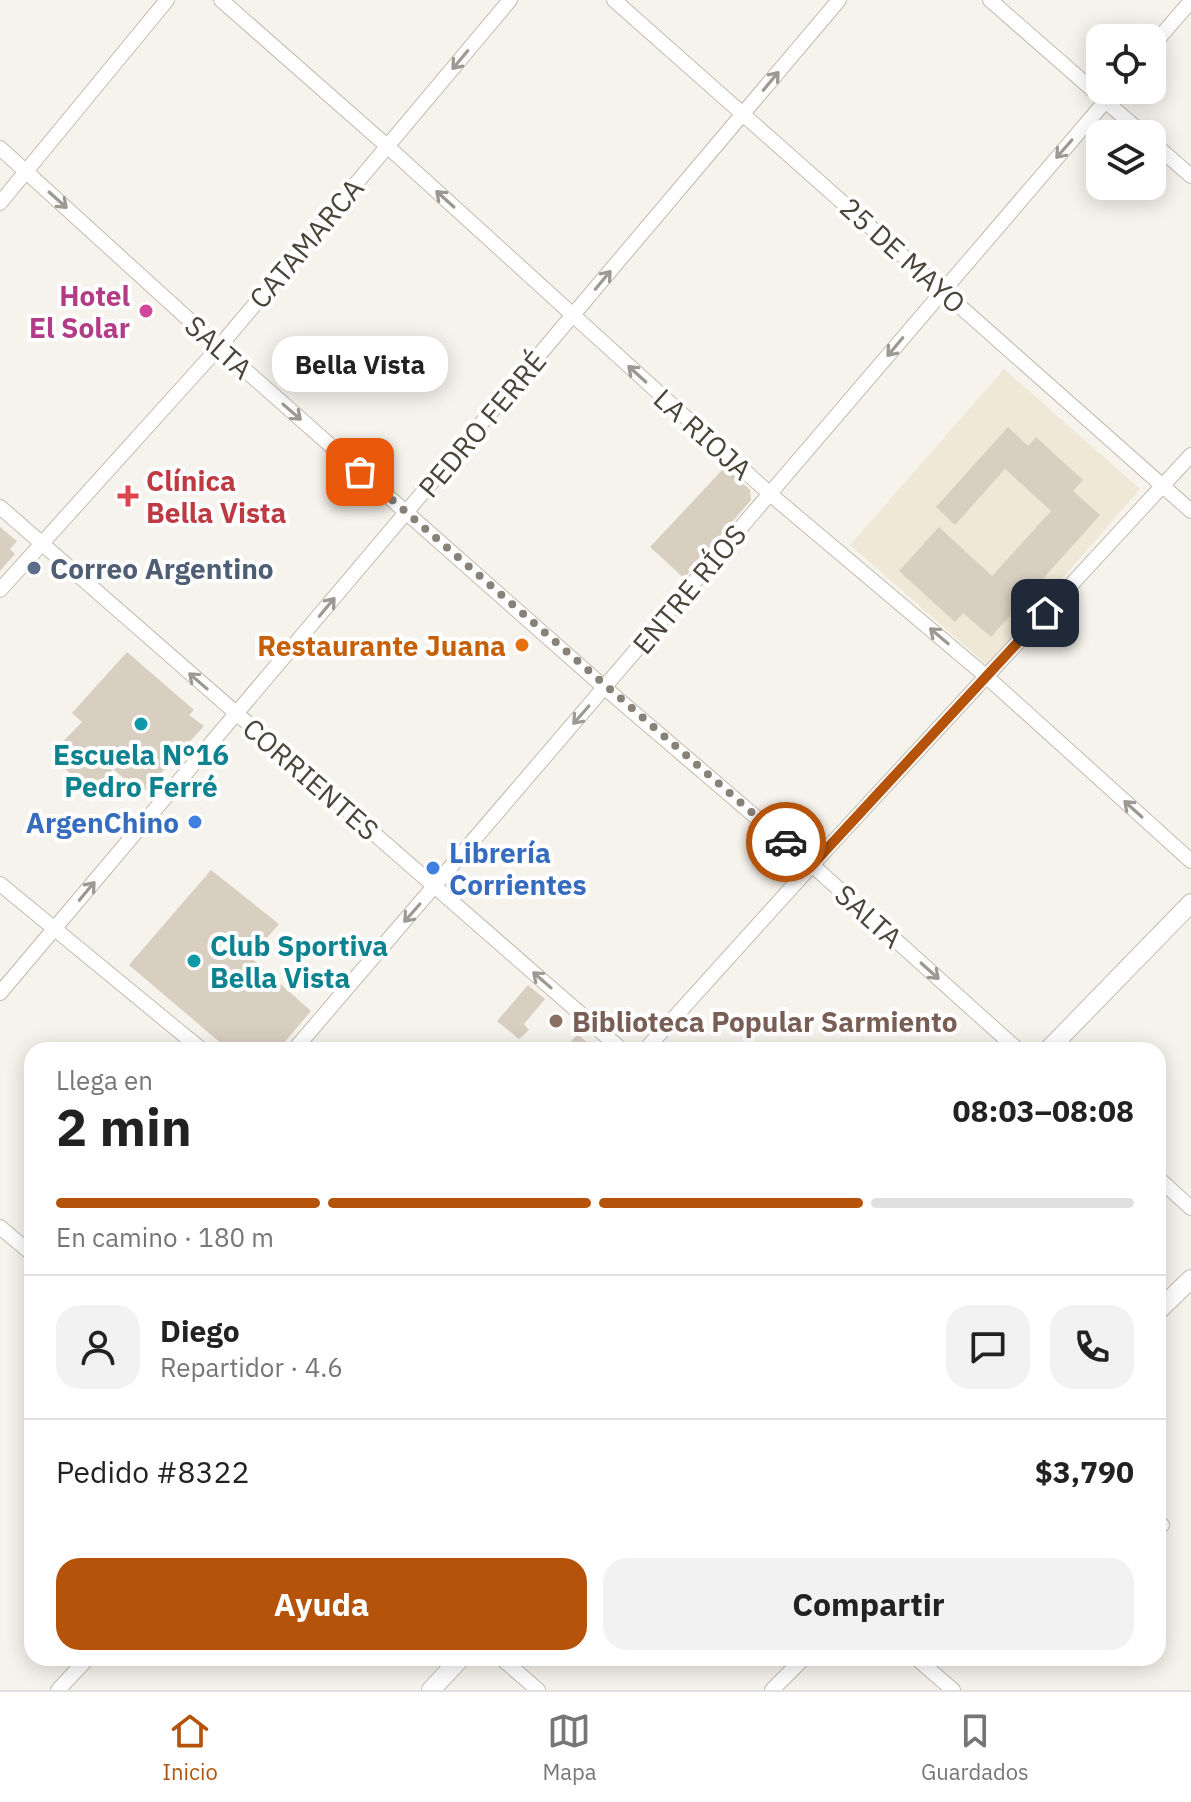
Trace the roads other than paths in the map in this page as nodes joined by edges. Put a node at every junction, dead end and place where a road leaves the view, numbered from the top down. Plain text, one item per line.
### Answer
1 (167, 0) edge
2 (221, 0) edge
3 (510, 0) edge
4 (614, 0) edge
5 (839, 0) edge
6 (990, 0) edge
7 (1191, 1) edge
8 (1166, 30) edge
9 (1086, 76) edge
10 (1102, 104) edge
11 (1118, 104) edge
12 (744, 113) junction
13 (1131, 120) edge
14 (387, 146) junction
15 (0, 148) edge
16 (1166, 154) edge
17 (27, 172) junction
18 (1191, 176) edge
19 (0, 203) edge
20 (943, 291) junction
21 (573, 316) junction
22 (219, 347) junction
23 (1191, 455) edge
24 (1162, 486) junction
25 (770, 494) junction
26 (0, 507) edge
27 (1191, 511) edge
28 (407, 513) junction
29 (40, 544) junction
30 (0, 590) edge
31 (987, 677) junction
32 (605, 688) junction
33 (236, 714) junction
34 (1191, 861) edge
35 (812, 865) junction
36 (0, 884) edge
37 (435, 886) junction
38 (1191, 903) edge
39 (54, 930) junction
40 (0, 993) edge
41 (192, 1042) edge
42 (301, 1042) edge
43 (613, 1042) edge
44 (652, 1042) edge
45 (1009, 1042) edge
46 (1056, 1042) edge
47 (1166, 1185) edge
48 (1191, 1208) edge
49 (0, 1227) edge
50 (24, 1247) edge
51 (1191, 1279) edge
52 (1166, 1303) edge
53 (80, 1666) edge
54 (454, 1666) edge
55 (510, 1666) edge
56 (796, 1666) edge
57 (925, 1666) edge
58 (58, 1690) edge
59 (431, 1690) edge
60 (538, 1690) edge
61 (772, 1690) edge
62 (953, 1690) edge

1 - 17 street
2 - 14 street, LA RIOJA
3 -> 14 street, CATAMARCA
4 - 12 street, 25 DE MAYO
12 -> 5 street, PEDRO FERRÉ
6 - 9 street
7 - 8 street
10 -> 20 street, ENTRE RÍOS
11 - 13 street
12 - 20 street, 25 DE MAYO
21 -> 12 street, PEDRO FERRÉ
21 -> 14 street, LA RIOJA
14 - 22 street, CATAMARCA
15 - 17 street, SALTA
16 - 18 street
17 - 19 street
17 -> 22 street, SALTA
20 - 24 street, 25 DE MAYO
20 -> 25 street, ENTRE RÍOS
25 -> 21 street, LA RIOJA
21 - 28 street, PEDRO FERRÉ
22 -> 28 street, SALTA
22 - 29 street, CATAMARCA
23 - 24 street
24 - 27 street, 25 DE MAYO
24 - 31 street
31 -> 25 street, LA RIOJA
25 - 32 street, ENTRE RÍOS
26 - 29 street, CORRIENTES
28 - 32 street, SALTA
33 -> 28 street, PEDRO FERRÉ
29 - 30 street, CATAMARCA
33 -> 29 street, CORRIENTES
34 -> 31 street, LA RIOJA
31 - 35 street
32 - 35 street, SALTA
32 -> 37 street, ENTRE RÍOS
33 - 37 street, CORRIENTES
39 -> 33 street, PEDRO FERRÉ
35 - 44 street
35 -> 45 street, SALTA
36 - 39 street
37 -> 42 street, ENTRE RÍOS
43 -> 37 street, CORRIENTES
38 - 46 street
39 - 40 street, PEDRO FERRÉ
39 - 41 street
47 - 48 street
49 - 50 street
51 - 52 street
53 - 58 street
54 - 59 street
55 - 60 street
56 - 61 street
57 - 62 street

